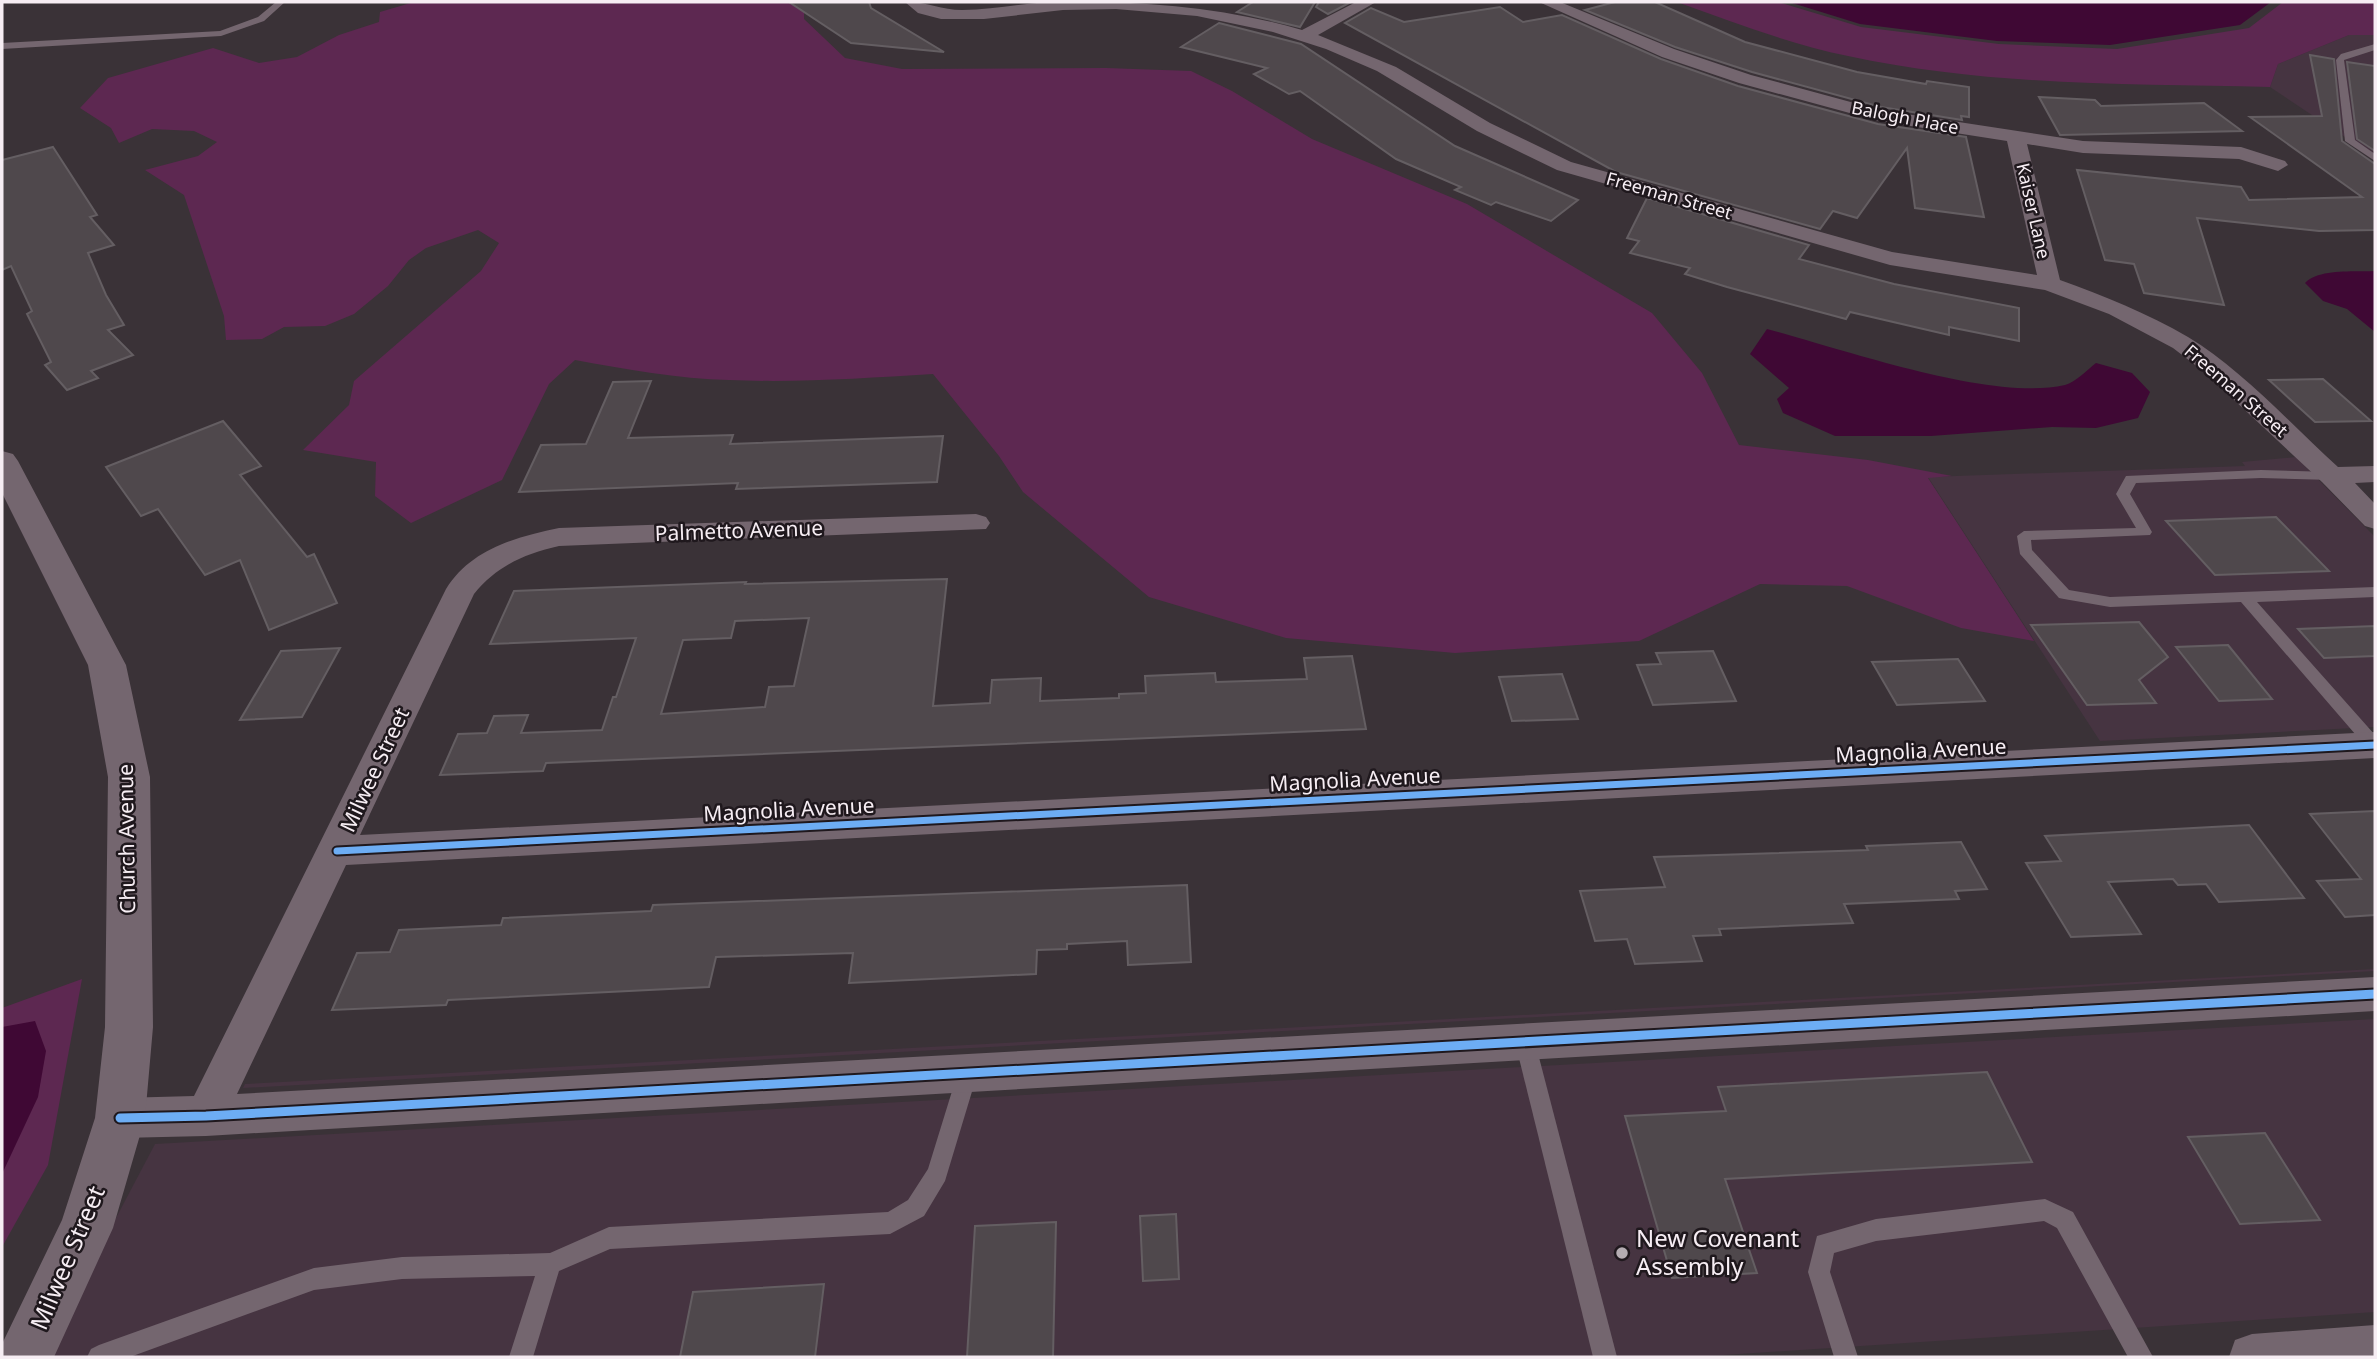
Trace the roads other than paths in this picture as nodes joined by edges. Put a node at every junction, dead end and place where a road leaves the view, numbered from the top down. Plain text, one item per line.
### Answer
1 (281, 2) edge
2 (913, 2) edge
3 (1368, 2) edge
4 (1547, 2) edge
5 (1306, 35) junction
6 (13, 45) junction
7 (2, 46) edge
8 (2375, 47) edge
9 (2, 53) edge
10 (2016, 138) junction
11 (2363, 150) junction
12 (2375, 152) edge
13 (2375, 158) edge
14 (2278, 165) dead end
15 (2050, 284) junction
16 (2, 461) edge
17 (2375, 474) edge
18 (2332, 476) junction
19 (2375, 520) edge
20 (976, 523) dead end
21 (504, 552) joint
22 (2375, 592) edge
23 (2245, 597) junction
24 (2375, 745) edge
25 (337, 851) junction
26 (2375, 994) edge
27 (1525, 1042) junction
28 (968, 1073) junction
29 (206, 1116) junction
30 (120, 1118) junction
31 (550, 1264) junction
32 (2375, 1348) edge
33 (25, 1357) edge
34 (99, 1357) edge
35 (521, 1357) edge
36 (1605, 1357) edge
37 (1846, 1357) edge
38 (2141, 1357) edge
39 (2252, 1357) edge

1 - 6 lane
2 - 5 street, Freeman Street
3 - 5 street
4 - 10 street, Balogh Place
5 - 15 street, Freeman Street
6 - 7 lane
6 - 9 lane
8 - 11 lane
10 - 14 street, Balogh Place
10 - 15 street, Kaiser Lane
11 - 12 lane
11 - 13 lane
15 - 18 street, Freeman Street
16 - 30 street, Church Avenue
17 - 18 street
18 - 19 street, Freeman Street
18 - 23 lane
20 - 21 street, Palmetto Avenue
21 - 25 street, Milwee Street
22 - 23 lane
23 - 24 lane
24 - 25 street, Magnolia Avenue
25 - 29 street, Milwee Street
26 - 27 street
27 - 28 street
27 - 36 lane
28 - 29 street
28 - 31 lane
29 - 30 street
30 - 33 street, Milwee Street
31 - 34 lane
31 - 35 lane
32 - 39 street
37 - 38 lane

